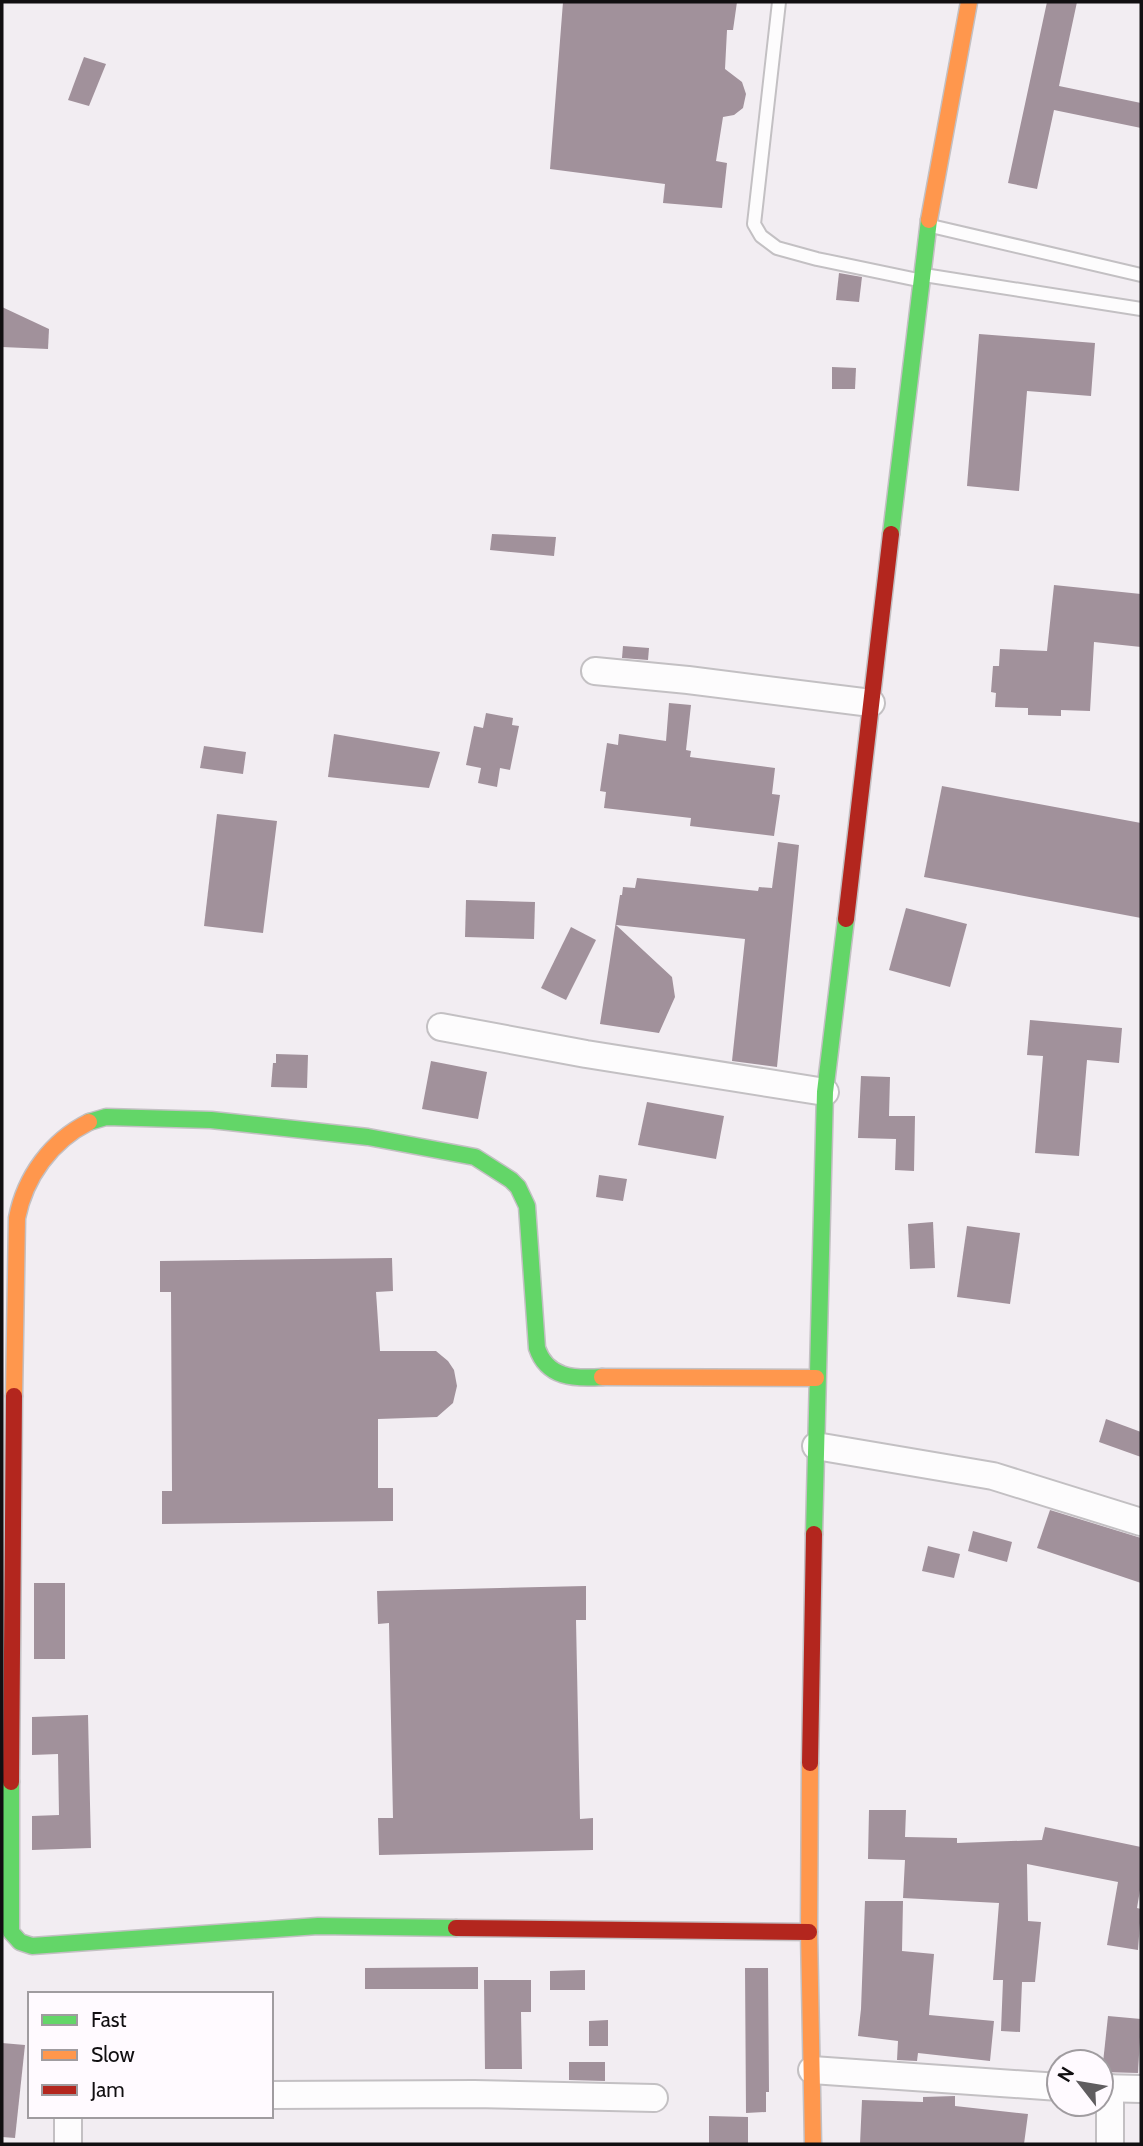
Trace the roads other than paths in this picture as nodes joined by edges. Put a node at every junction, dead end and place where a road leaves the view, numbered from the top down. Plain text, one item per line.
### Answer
1 (779, 2) edge
2 (969, 2) edge
3 (928, 226) junction
4 (1141, 275) edge
5 (922, 278) junction
6 (1141, 309) edge
7 (595, 671) dead end
8 (871, 703) junction
9 (442, 1027) dead end
10 (825, 1092) junction
11 (816, 1378) junction
12 (816, 1446) junction
13 (1141, 1522) edge
14 (809, 1932) junction
15 (32, 1946) junction
16 (2, 1947) edge
17 (812, 2070) junction
18 (1045, 2086) edge
19 (1115, 2089) edge
20 (1141, 2090) edge
21 (273, 2095) edge
22 (654, 2098) dead end
23 (68, 2118) edge
24 (1108, 2118) edge
25 (68, 2144) edge
26 (813, 2144) edge
27 (1110, 2144) edge

1 - 5 lane
2 - 3 street
3 - 4 lane
3 - 5 street
5 - 6 lane
5 - 8 street
7 - 8 street
8 - 10 street
9 - 10 street
10 - 11 street
11 - 12 street
11 - 15 street
12 - 13 street
12 - 14 street
14 - 15 street
14 - 17 street
15 - 16 street
17 - 18 street
17 - 26 street
19 - 20 street
21 - 22 street
23 - 25 street
24 - 27 street

